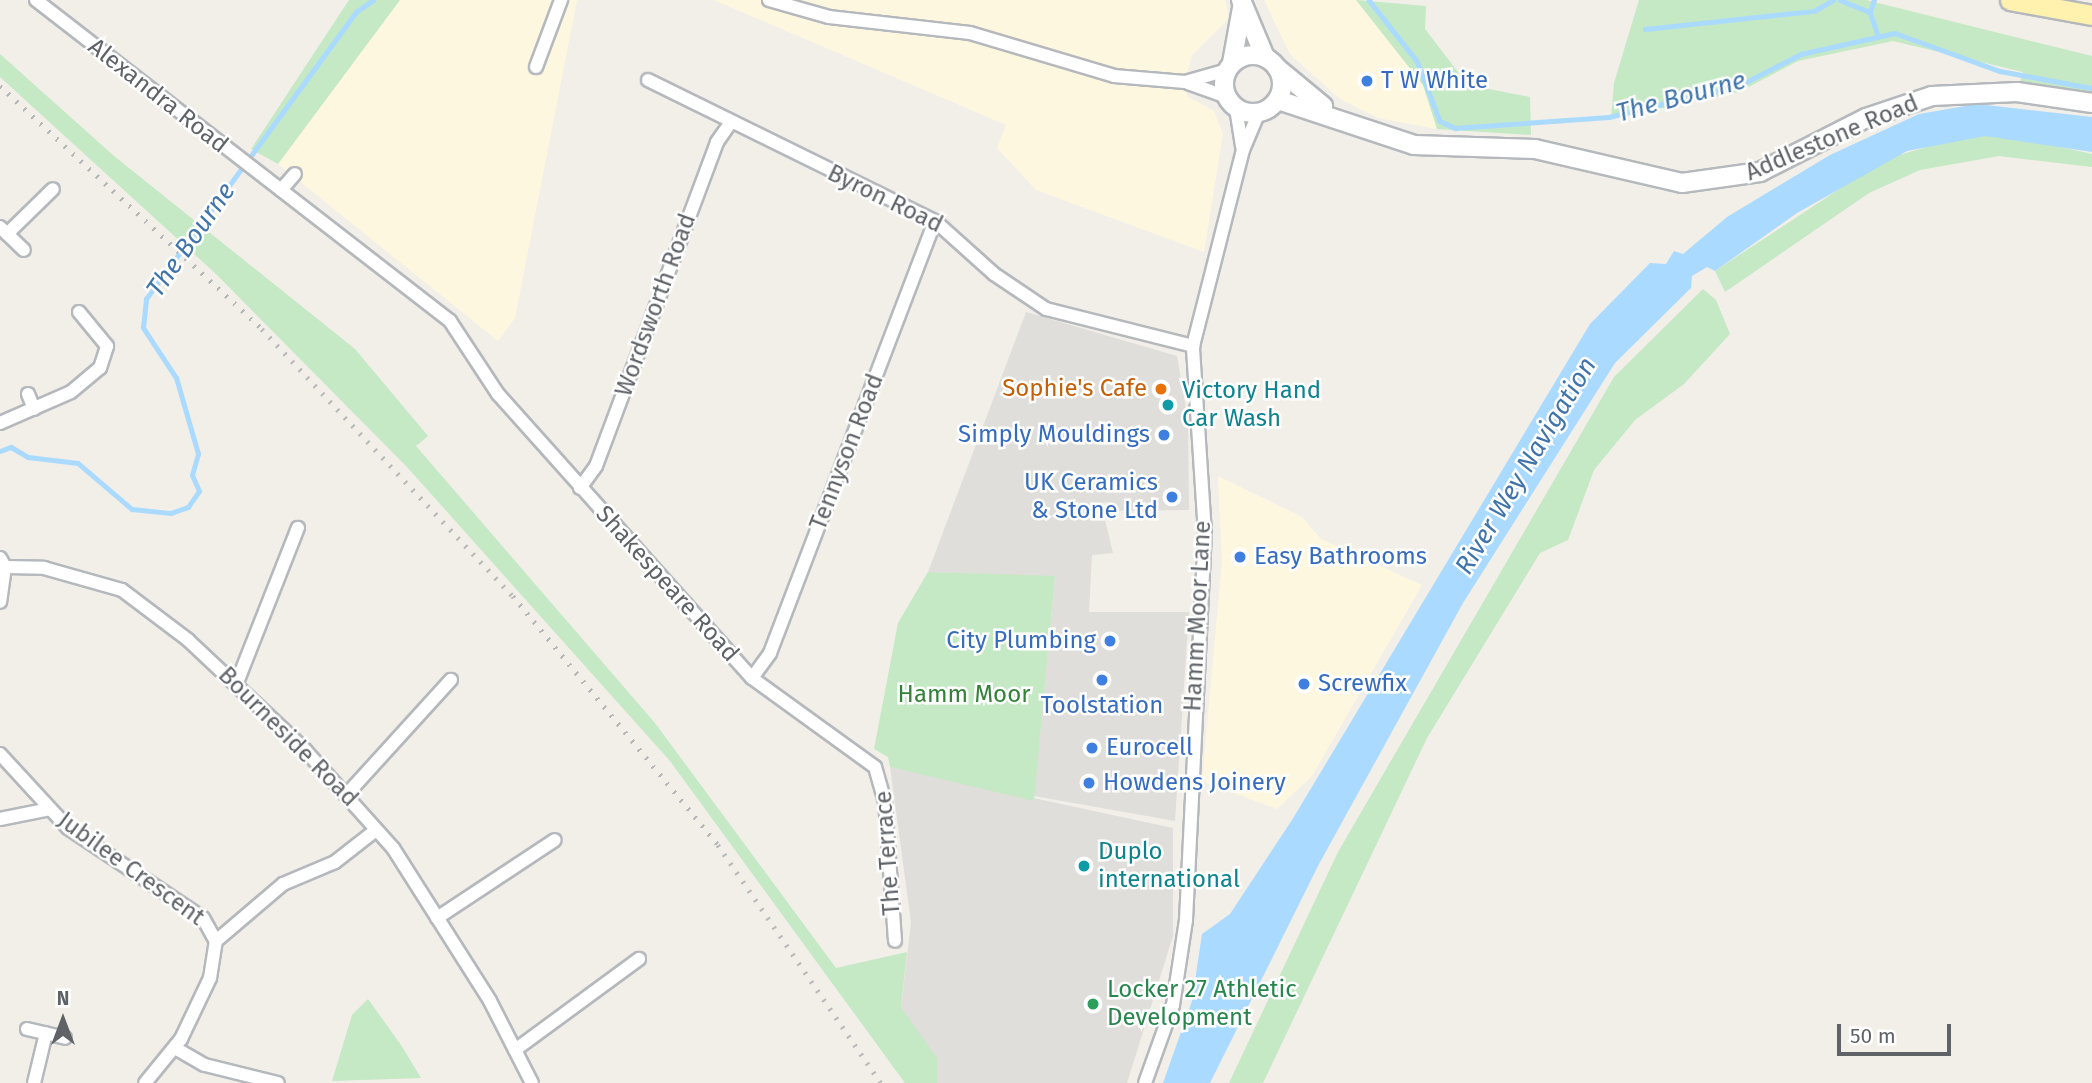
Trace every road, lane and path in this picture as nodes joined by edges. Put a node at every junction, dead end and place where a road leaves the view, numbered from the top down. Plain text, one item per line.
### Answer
1 (36, 0) edge
2 (561, 0) edge
3 (769, 0) edge
4 (2010, 0) edge
5 (1241, 4) edge
6 (2092, 15) edge
7 (1271, 62) junction
8 (1230, 66) junction
9 (536, 67) dead end
10 (648, 80) dead end
11 (1185, 82) junction
12 (1278, 100) junction
13 (1231, 102) junction
14 (2092, 103) edge
15 (1259, 112) junction
16 (1329, 112) junction
17 (731, 122) junction
18 (1243, 150) junction
19 (295, 174) dead end
20 (52, 189) dead end
21 (287, 194) junction
22 (935, 221) junction
23 (3, 230) edge
24 (24, 250) dead end
25 (79, 312) dead end
26 (1193, 346) junction
27 (485, 374) joint
28 (28, 394) dead end
29 (34, 409) junction
30 (0, 424) edge
31 (580, 488) junction
32 (299, 528) dead end
33 (2, 562) edge
34 (0, 603) edge
35 (752, 678) junction
36 (451, 680) dead end
37 (236, 685) junction
38 (0, 754) edge
39 (0, 766) edge
40 (875, 767) joint
41 (348, 793) junction
42 (50, 809) junction
43 (0, 819) edge
44 (376, 830) junction
45 (555, 840) dead end
46 (438, 918) junction
47 (216, 941) junction
48 (895, 941) dead end
49 (639, 959) dead end
50 (27, 1029) dead end
51 (46, 1033) junction
52 (65, 1038) dead end
53 (175, 1048) junction
54 (515, 1050) junction
55 (34, 1083) edge
56 (145, 1083) edge
57 (278, 1083) edge
58 (532, 1083) edge
59 (1145, 1083) edge

1 - 21 street, Alexandra Road
2 - 9 street
3 - 11 street
4 - 6 main road
5 - 7 street, Addlestone Road
5 - 8 street, Addlestone Road
7 - 8 street
7 - 12 street
7 - 16 street, Addlestone Road
8 - 11 street
8 - 13 street
10 - 17 street, Byron Road
11 - 13 street
12 - 15 street
12 - 16 street, Addlestone Road
13 - 15 street
13 - 18 street, Hamm Moor Lane
14 - 16 street, Addlestone Road
15 - 18 street, Hamm Moor Lane
17 - 22 street, Byron Road
17 - 31 street, Wordsworth Road
18 - 26 street, Hamm Moor Lane
19 - 21 street
20 - 23 street
21 - 27 street, Alexandra Road
22 - 26 street, Byron Road
22 - 35 street, Tennyson Road
23 - 24 street
25 - 29 street
26 - 59 street, Hamm Moor Lane
27 - 31 street, Shakespeare Road
28 - 29 street
29 - 30 street
31 - 35 street, Shakespeare Road
32 - 37 street
33 - 34 street
33 - 37 street, Bourneside Road
35 - 40 street, Shakespeare Road
36 - 41 street
37 - 41 street, Bourneside Road
38 - 39 street
38 - 42 street, Jubilee Crescent
40 - 48 street, The Terrace
41 - 44 street, Bourneside Road
42 - 43 street, Jubilee Crescent
42 - 47 street, Jubilee Crescent
44 - 46 street, Bourneside Road
44 - 47 street, Jubilee Crescent
45 - 46 street
46 - 54 street, Bourneside Road
47 - 53 street
49 - 54 street
50 - 51 street
51 - 52 street
51 - 55 street
53 - 56 street
53 - 57 street
54 - 58 street, Bourneside Road

